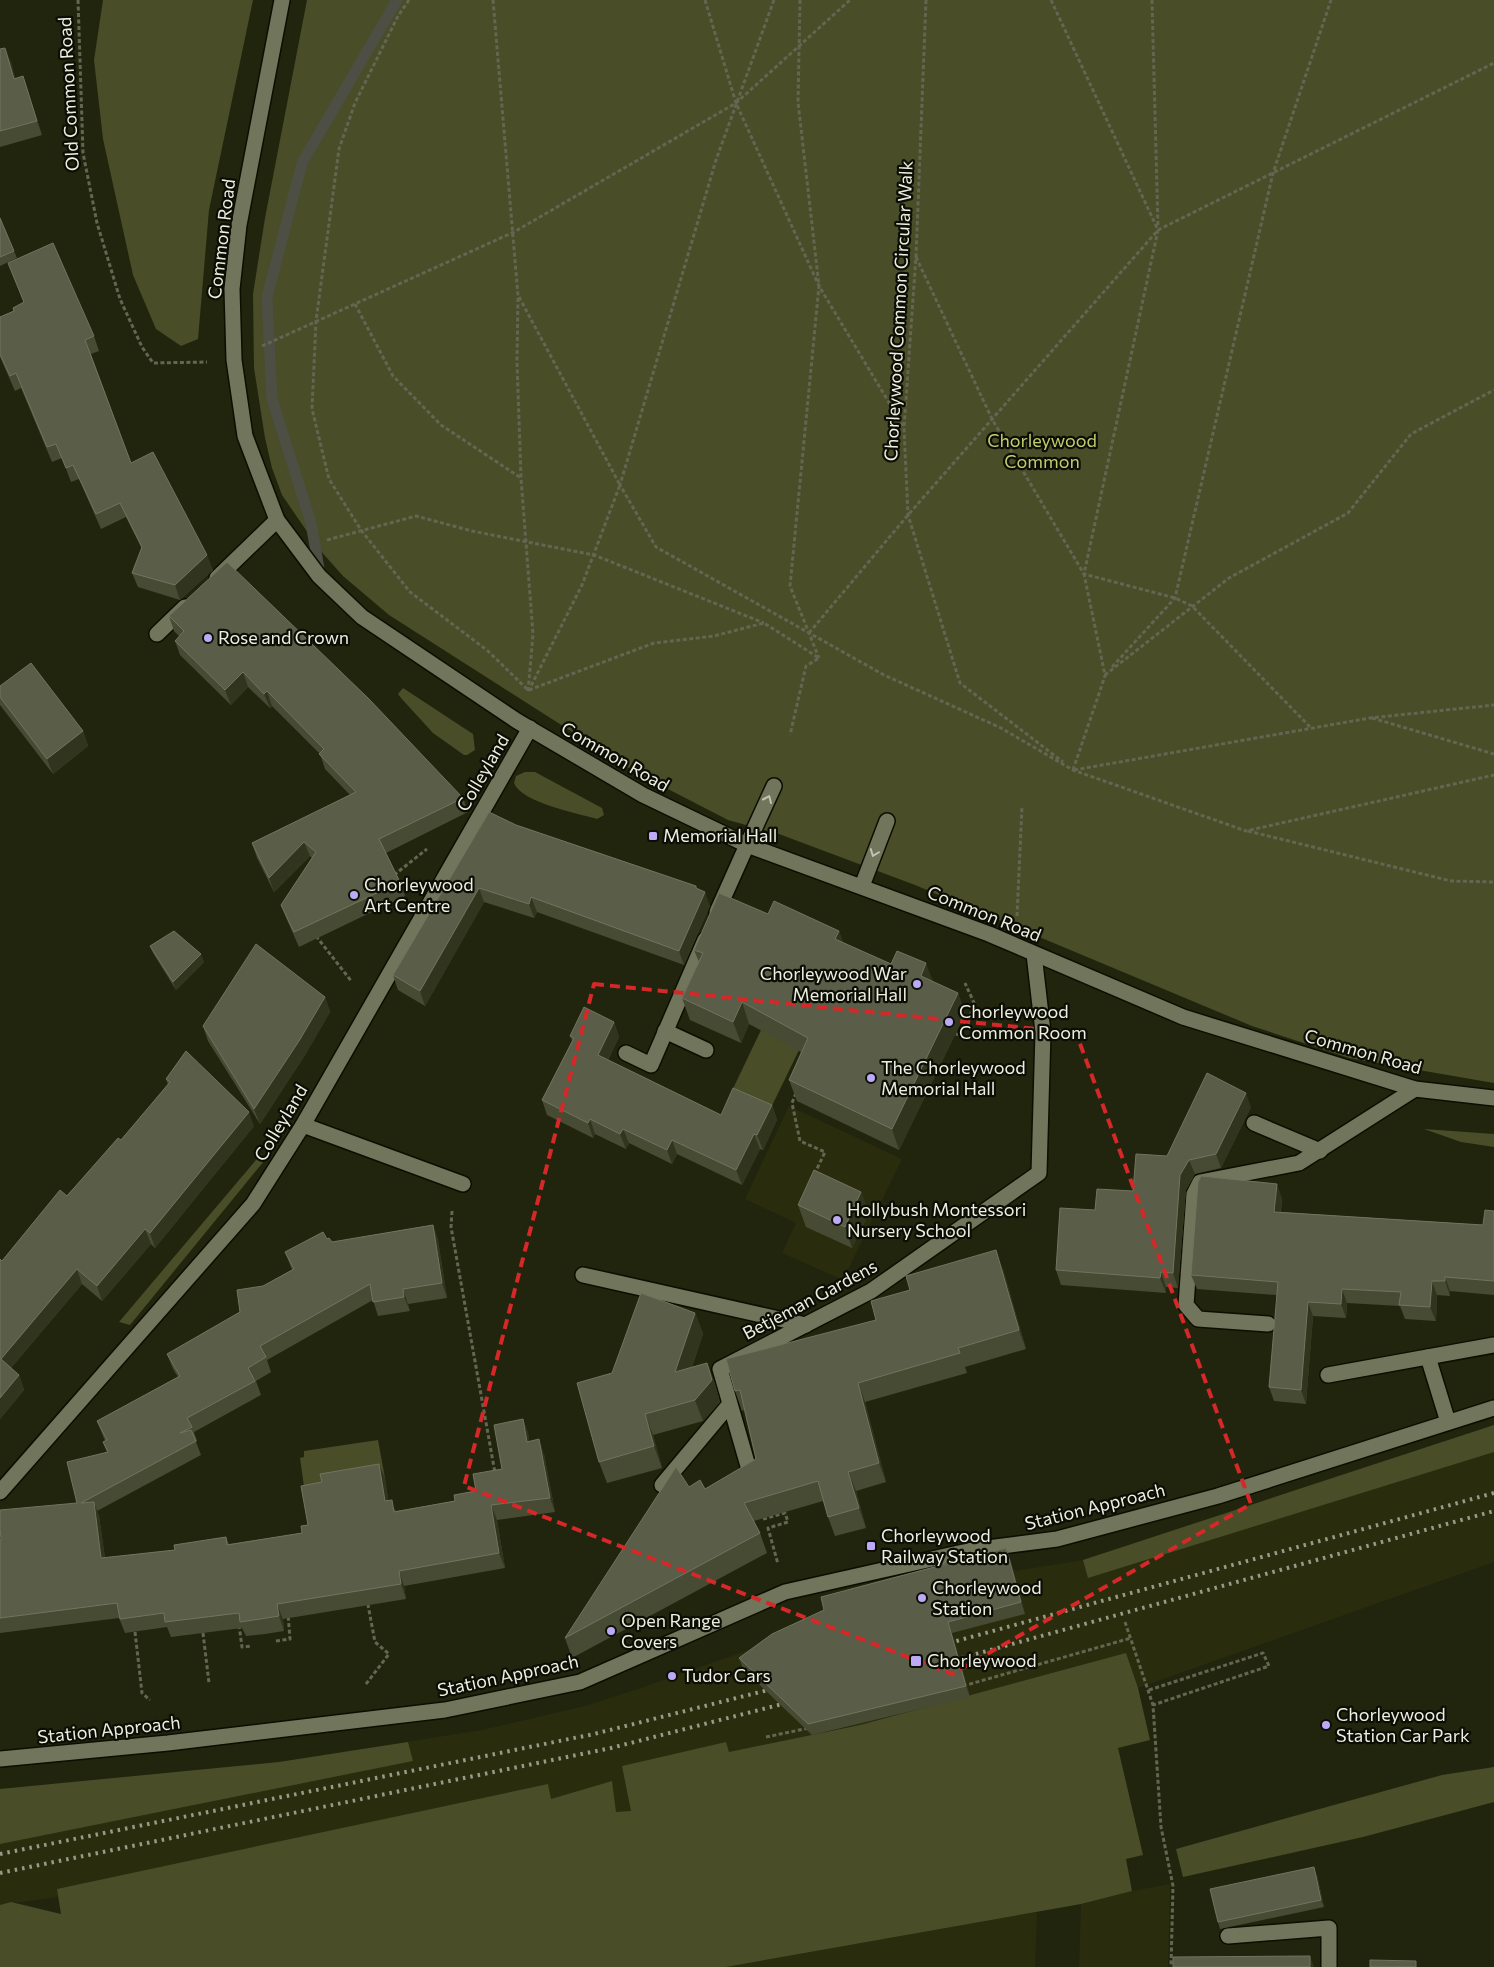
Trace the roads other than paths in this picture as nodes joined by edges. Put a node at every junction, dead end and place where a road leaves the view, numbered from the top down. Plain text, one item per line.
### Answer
1 (282, 0) edge
2 (277, 520) junction
3 (157, 634) dead end
4 (524, 725) junction
5 (774, 786) dead end
6 (887, 820) dead end
7 (747, 845) junction
8 (862, 886) junction
9 (1034, 954) junction
10 (665, 1031) junction
11 (706, 1050) dead end
12 (626, 1053) dead end
13 (1415, 1089) junction
14 (1494, 1098) edge
15 (1254, 1122) dead end
16 (304, 1125) junction
17 (1320, 1151) junction
18 (464, 1184) dead end
19 (583, 1275) dead end
20 (1268, 1324) dead end
21 (806, 1325) junction
22 (1494, 1345) edge
23 (1428, 1357) junction
24 (1328, 1375) dead end
25 (729, 1405) junction
26 (1494, 1408) edge
27 (1448, 1422) junction
28 (748, 1466) edge
29 (662, 1485) edge
30 (0, 1492) edge
31 (0, 1759) edge
32 (1228, 1936) dead end
33 (1329, 1967) edge

1 - 2 street, Common Road
2 - 3 street
2 - 4 street, Common Road
4 - 7 street, Common Road
4 - 16 street, Colleyland
7 -> 5 street
6 -> 8 street
7 - 8 street, Common Road
7 - 10 street
8 - 9 street, Common Road
9 - 13 street, Common Road
9 - 21 street, Betjeman Gardens
10 - 11 street
10 - 12 street
13 - 14 street, Common Road
13 - 17 street
15 - 17 street
16 - 18 street
16 - 30 street, Colleyland
17 - 20 street
19 - 21 street
21 - 25 street, Betjeman Gardens
22 - 23 street
23 - 24 street
23 - 27 street
25 - 28 street, Betjeman Gardens
25 - 29 street
26 - 27 street, Station Approach
27 - 31 street, Station Approach
32 - 33 street

